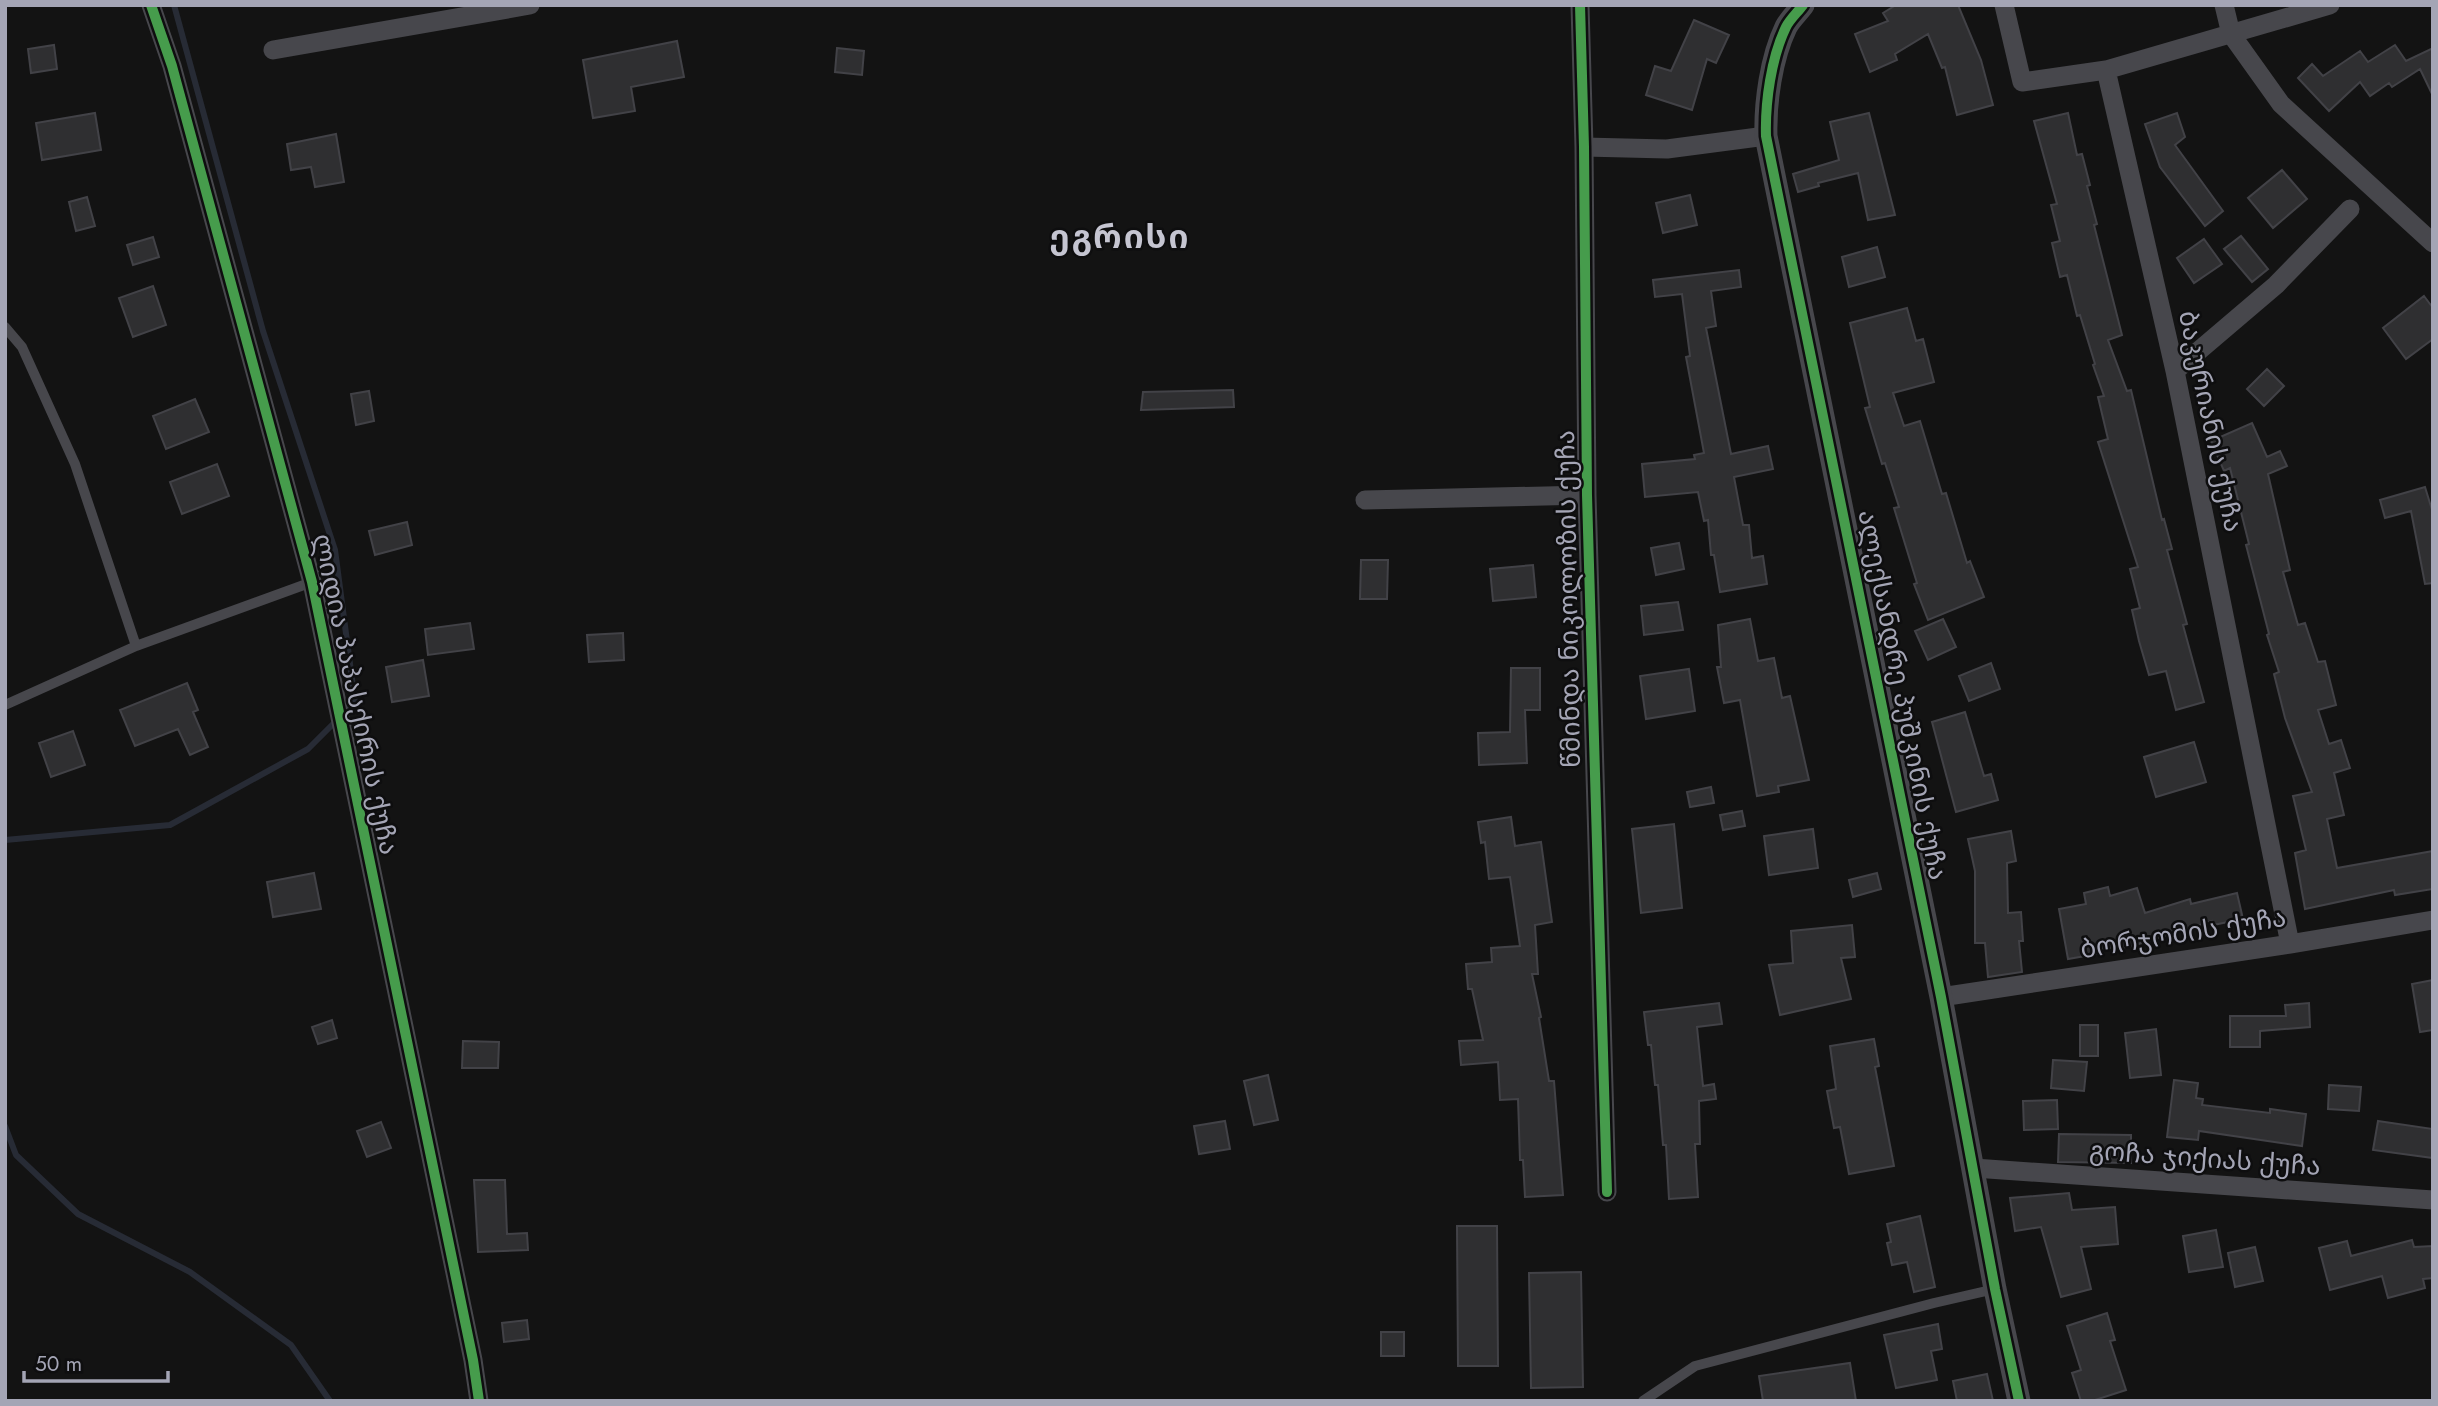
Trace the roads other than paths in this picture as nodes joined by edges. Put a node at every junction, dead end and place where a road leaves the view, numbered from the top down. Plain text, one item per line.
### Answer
1 (151, 5) edge
2 (530, 5) edge
3 (1580, 5) edge
4 (1803, 5) edge
5 (2004, 5) edge
6 (2224, 5) edge
7 (2330, 5) edge
8 (2231, 34) junction
9 (272, 50) dead end
10 (2106, 70) junction
11 (1766, 136) junction
12 (1584, 147) junction
13 (2350, 209) dead end
14 (2433, 243) edge
15 (5, 327) edge
16 (2175, 371) junction
17 (1587, 495) junction
18 (1365, 500) dead end
19 (312, 582) junction
20 (136, 646) junction
21 (5, 705) edge
22 (2433, 919) edge
23 (2290, 944) junction
24 (1941, 997) junction
25 (1974, 1168) junction
26 (1607, 1192) dead end
27 (2433, 1200) edge
28 (1995, 1289) junction
29 (479, 1401) edge
30 (1643, 1401) edge
31 (2020, 1401) edge

1 - 19 street, ლიდია პაპასქირის ქუჩა
2 - 9 street
3 - 12 street, წმინდა ნიკოლოზის ქუჩა
4 - 11 street, ალექსანდრე პუშკინის ქუჩა
5 - 10 street
6 - 8 street
7 - 8 street
8 - 10 street
8 - 14 street
10 - 16 street, ბაკურიანის ქუჩა
11 - 12 street
11 - 24 street, ალექსანდრე პუშკინის ქუჩა
12 - 17 street, წმინდა ნიკოლოზის ქუჩა
13 - 16 street
15 - 20 lane
16 - 23 street, ბაკურიანის ქუჩა
17 - 18 street
17 - 26 street, წმინდა ნიკოლოზის ქუჩა
19 - 20 lane
19 - 29 street, ლიდია პაპასქირის ქუჩა
20 - 21 lane
22 - 23 street, ბორჯომის ქუჩა
23 - 24 street, ბორჯომის ქუჩა
24 - 25 street, ალექსანდრე პუშკინის ქუჩა
25 - 27 street, გოჩა ჯიქიას ქუჩა
25 - 28 street, ალექსანდრე პუშკინის ქუჩა
28 - 30 lane
28 - 31 street, ალექსანდრე პუშკინის ქუჩა

